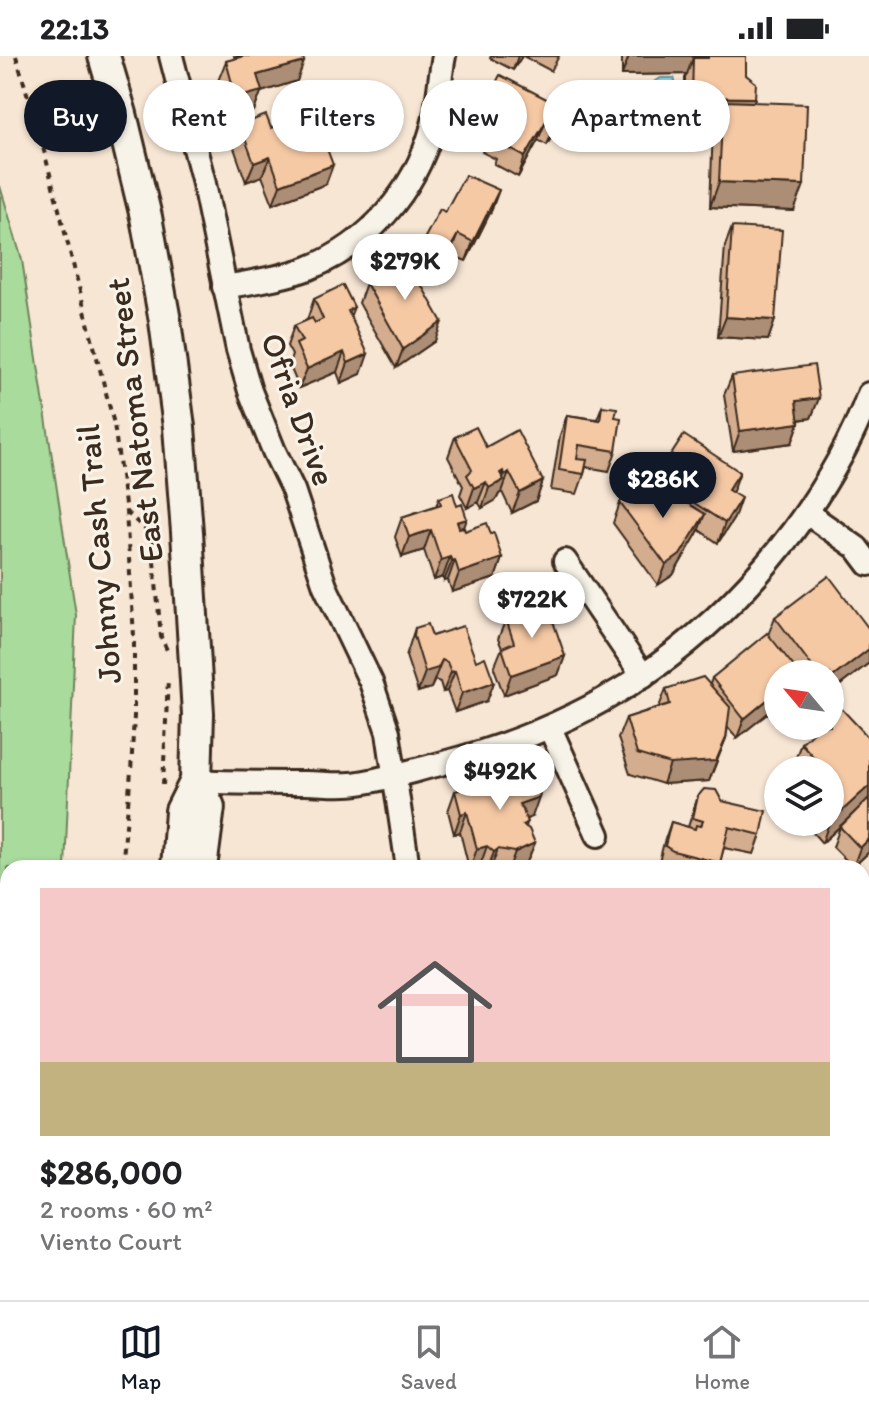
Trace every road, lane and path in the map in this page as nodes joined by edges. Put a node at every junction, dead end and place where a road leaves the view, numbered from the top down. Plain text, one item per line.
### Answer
1 (16, 56) edge
2 (104, 56) edge
3 (171, 56) edge
4 (444, 56) edge
5 (224, 287) junction
6 (869, 394) edge
7 (126, 512) junction
8 (807, 513) junction
9 (565, 561) dead end
10 (869, 564) edge
11 (169, 656) dead end
12 (168, 671) dead end
13 (643, 676) junction
14 (550, 728) junction
15 (395, 775) junction
16 (196, 781) junction
17 (163, 792) dead end
18 (598, 835) dead end
19 (123, 860) edge
20 (178, 860) edge
21 (202, 860) edge
22 (407, 860) edge

1 - 7 path, Johnny Cash Trail
2 - 16 main road, East Natoma Street
3 - 5 street, Ofria Drive
4 - 5 street
5 - 15 street, Ofria Drive
6 - 8 street
7 - 11 path
7 - 19 path, Johnny Cash Trail
8 - 10 street
8 - 13 street
9 - 13 street
12 - 17 path
13 - 14 street
14 - 15 street
14 - 18 street
15 - 16 street
15 - 22 street, Ofria Drive
16 - 20 main road, East Natoma Street
16 - 21 main road, East Natoma Street

